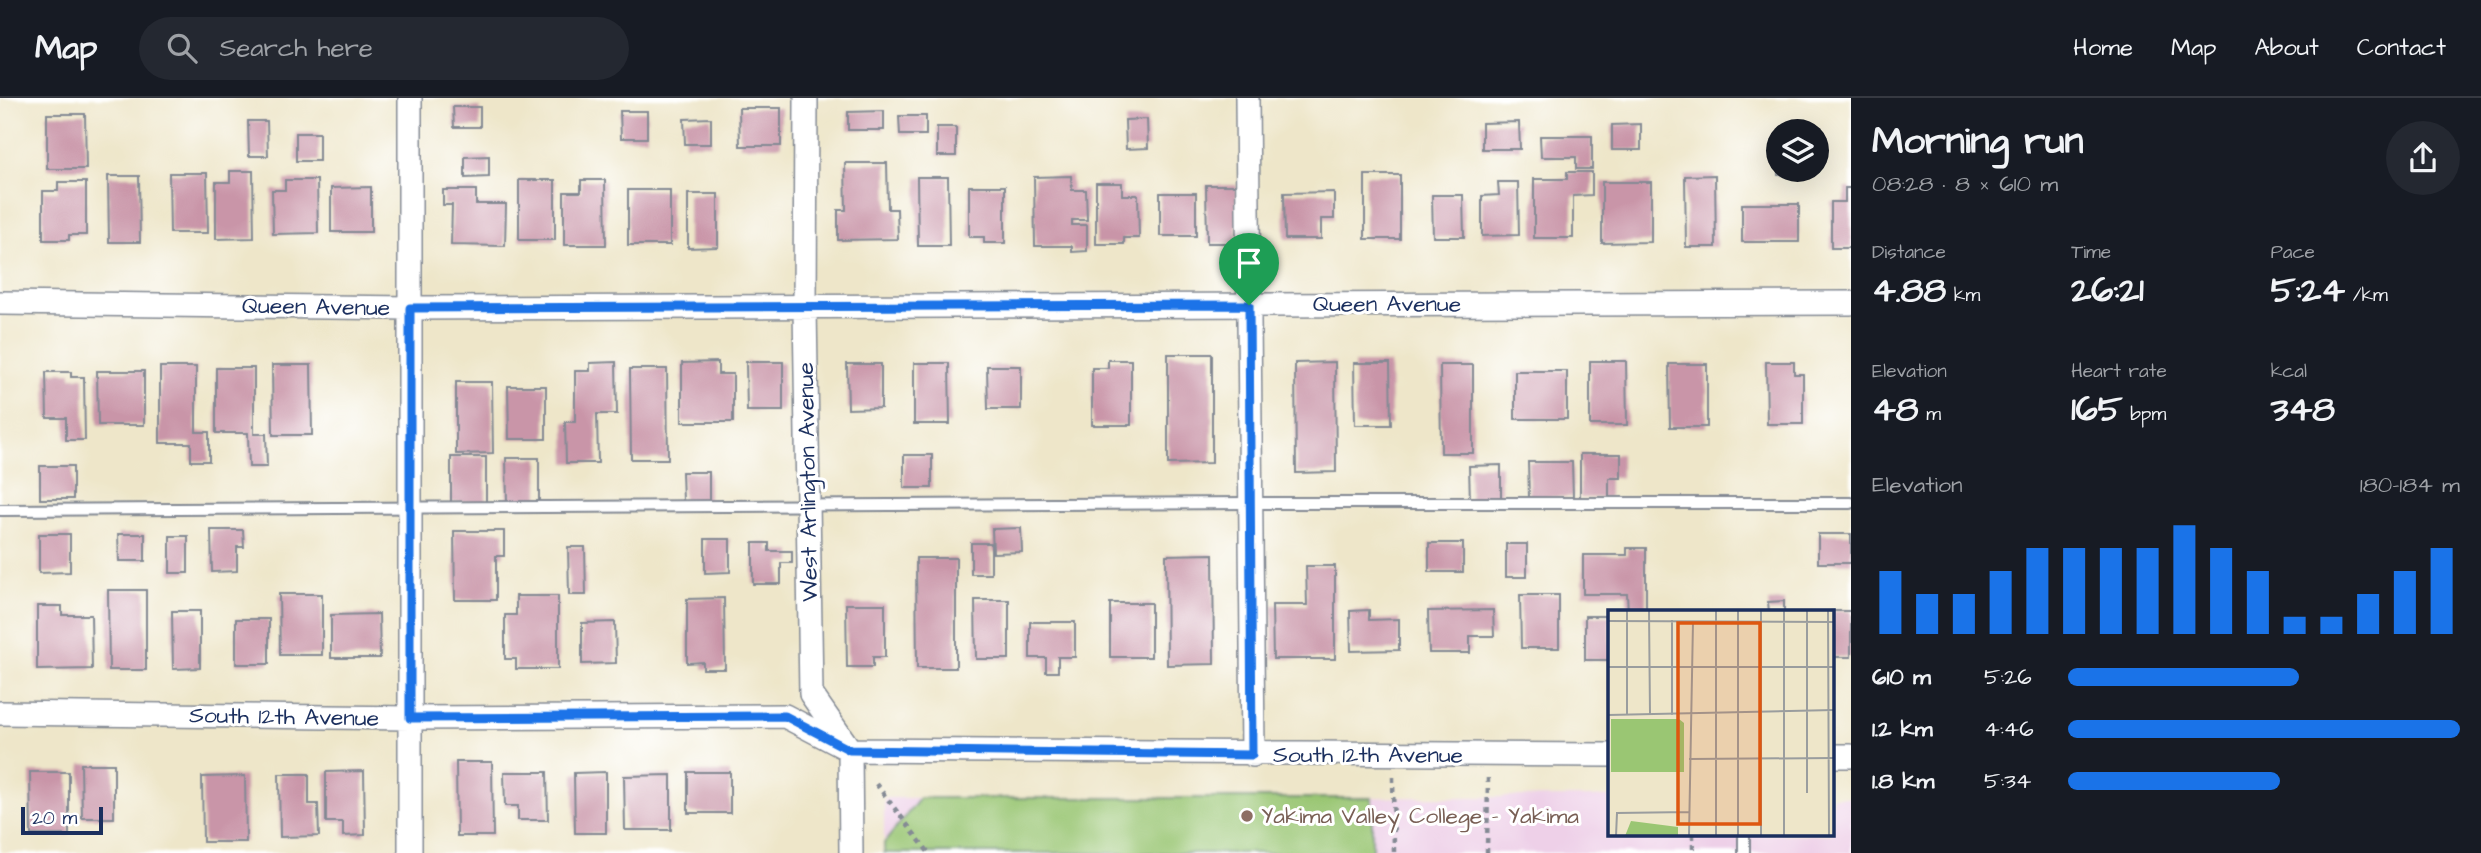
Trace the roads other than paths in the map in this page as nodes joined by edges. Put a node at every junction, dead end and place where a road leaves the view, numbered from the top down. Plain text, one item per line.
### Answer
1 (410, 98) edge
2 (806, 98) edge
3 (1247, 98) edge
4 (0, 303) edge
5 (1851, 303) edge
6 (1249, 305) junction
7 (805, 307) junction
8 (410, 308) junction
9 (1251, 503) junction
10 (1851, 503) edge
11 (410, 507) junction
12 (808, 507) junction
13 (0, 510) edge
14 (0, 713) edge
15 (410, 718) junction
16 (850, 750) junction
17 (1252, 755) junction
18 (1608, 755) edge
19 (410, 853) edge
20 (851, 853) edge

1 - 8 street
2 - 7 street, West Arlington Avenue
3 - 6 street
4 - 8 street, Queen Avenue
5 - 6 street, Queen Avenue
6 - 7 street, Queen Avenue
6 - 9 street
7 - 8 street, Queen Avenue
7 - 12 street, West Arlington Avenue
8 - 11 street
9 - 10 lane
9 - 12 lane
9 - 17 street
11 - 12 lane
11 - 13 lane
11 - 15 street
12 - 16 street, West Arlington Avenue
14 - 15 street, South 12th Avenue
15 - 16 street, South 12th Avenue
15 - 19 street
16 - 17 street, South 12th Avenue
16 - 20 street
17 - 18 street, South 12th Avenue

